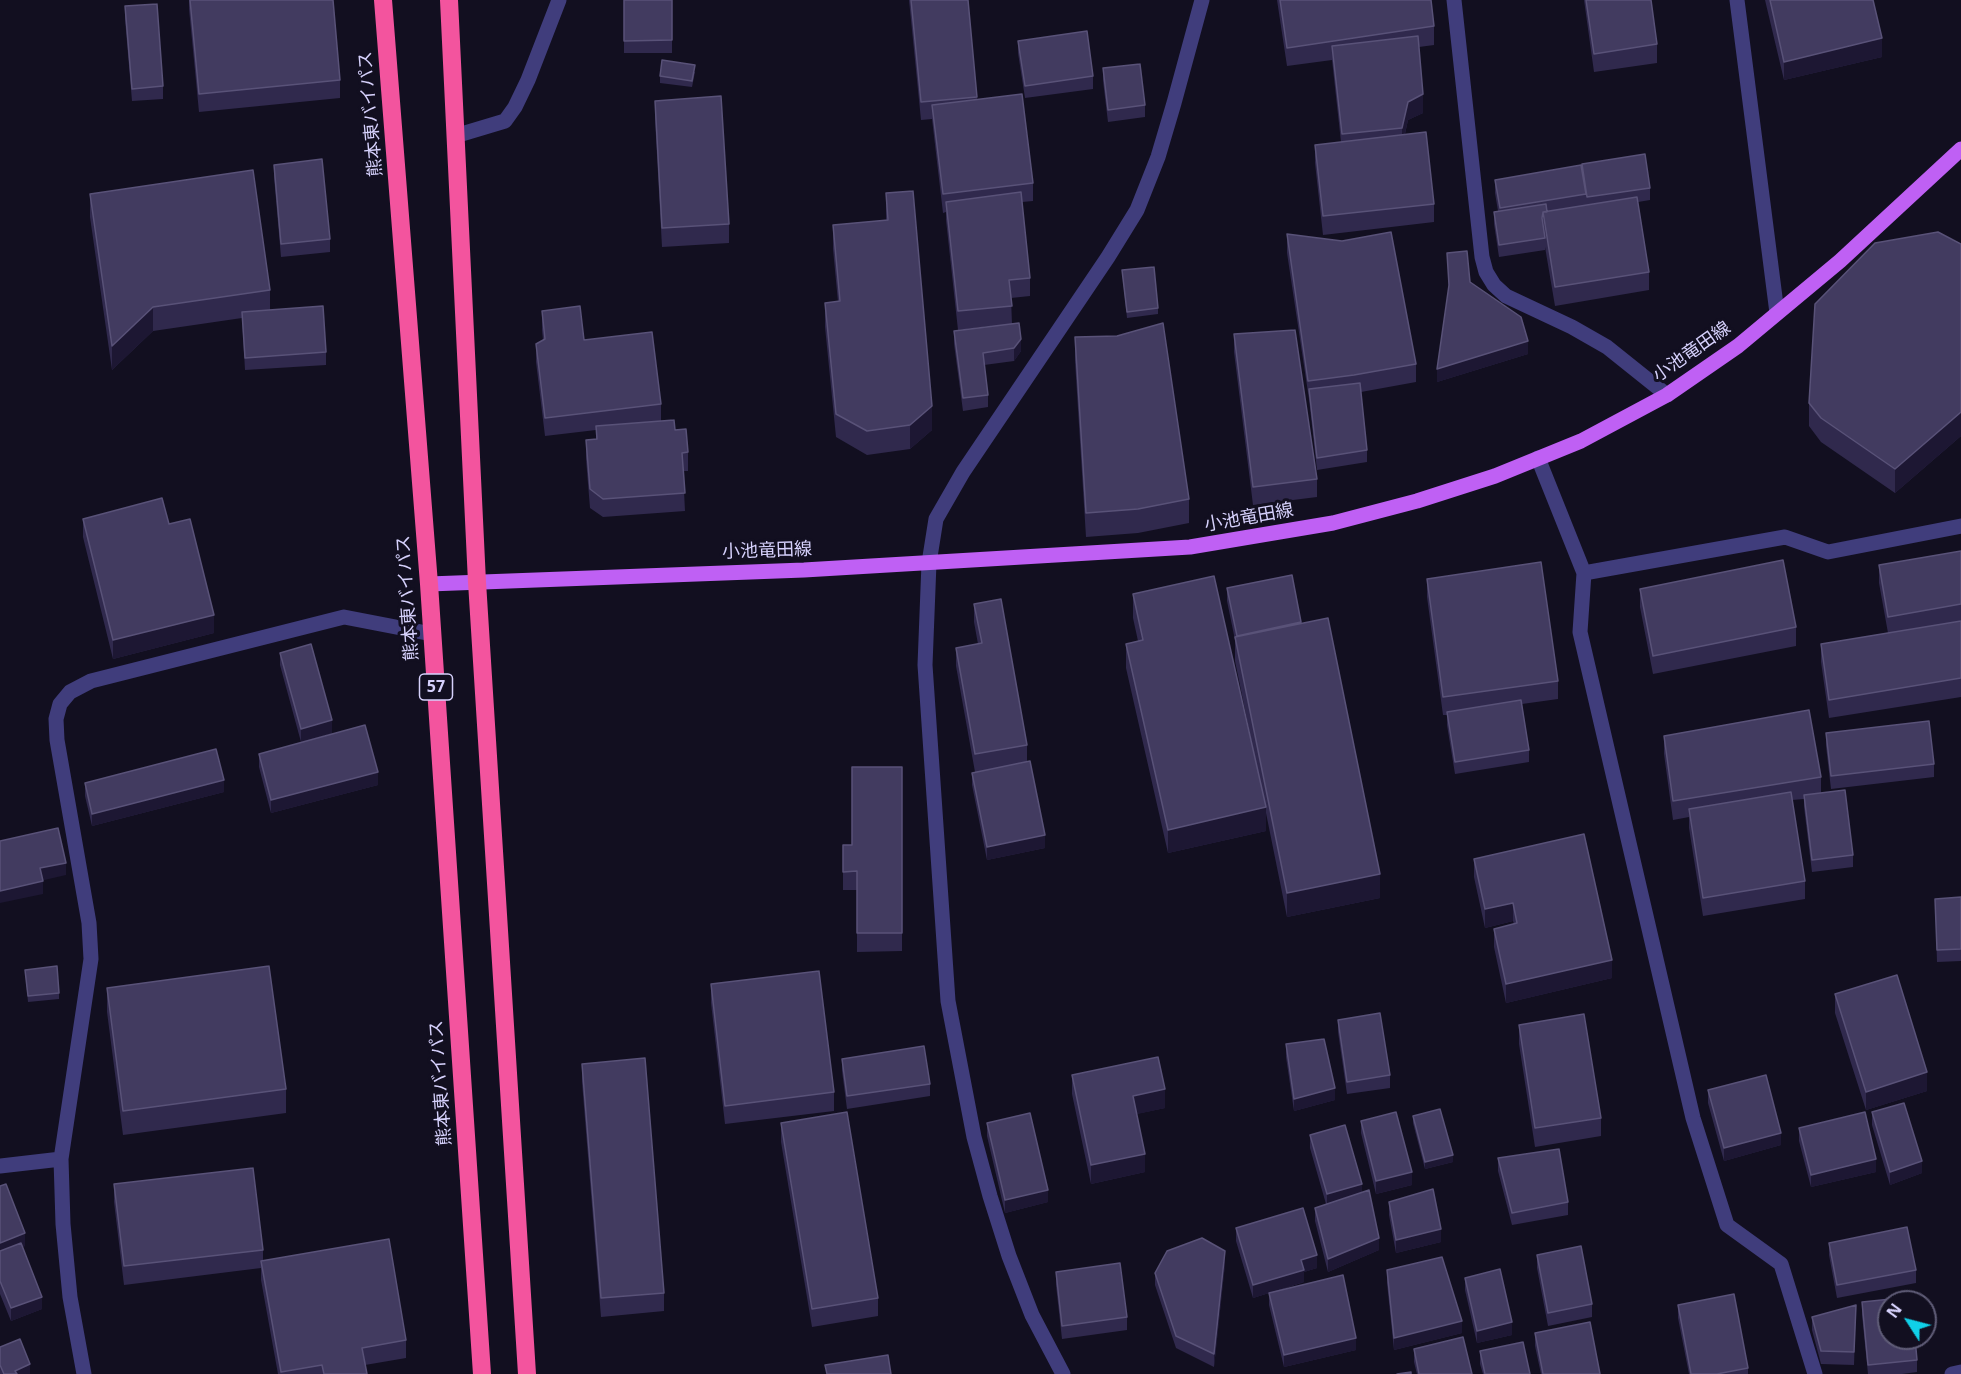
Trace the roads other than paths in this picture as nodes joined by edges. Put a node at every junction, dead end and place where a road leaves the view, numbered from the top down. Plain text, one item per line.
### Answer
1 (383, 0) edge
2 (449, 0) edge
3 (559, 0) edge
4 (1202, 0) edge
5 (1454, 0) edge
6 (1737, 0) edge
7 (455, 136) junction
8 (1961, 148) edge
9 (1777, 313) junction
10 (1667, 394) junction
11 (1538, 458) junction
12 (1961, 526) edge
13 (929, 563) junction
14 (1584, 573) junction
15 (477, 582) junction
16 (429, 584) junction
17 (432, 634) junction
18 (61, 1159) junction
19 (0, 1166) edge
20 (1961, 1372) edge
21 (84, 1374) edge
22 (482, 1374) edge
23 (527, 1374) edge
24 (1063, 1374) edge
25 (1815, 1374) edge
26 (1952, 1374) edge

1 - 16 highway, 熊本東バイパス / 57
2 - 7 highway
3 - 7 street
4 - 13 street
5 - 10 street
6 - 9 street
7 - 15 highway
8 - 9 main road, 小池竜田線
9 - 10 main road, 小池竜田線
10 - 11 main road, 小池竜田線
11 - 13 main road, 小池竜田線
11 - 14 street
12 - 14 street
13 - 15 main road, 小池竜田線
13 - 24 street
14 - 25 street
15 - 16 main road, 小池竜田線
15 - 23 highway
16 - 17 highway, 熊本東バイパス / 57
17 - 18 street
17 - 22 highway, 熊本東バイパス / 57
18 - 19 street
18 - 21 street
20 - 26 street

